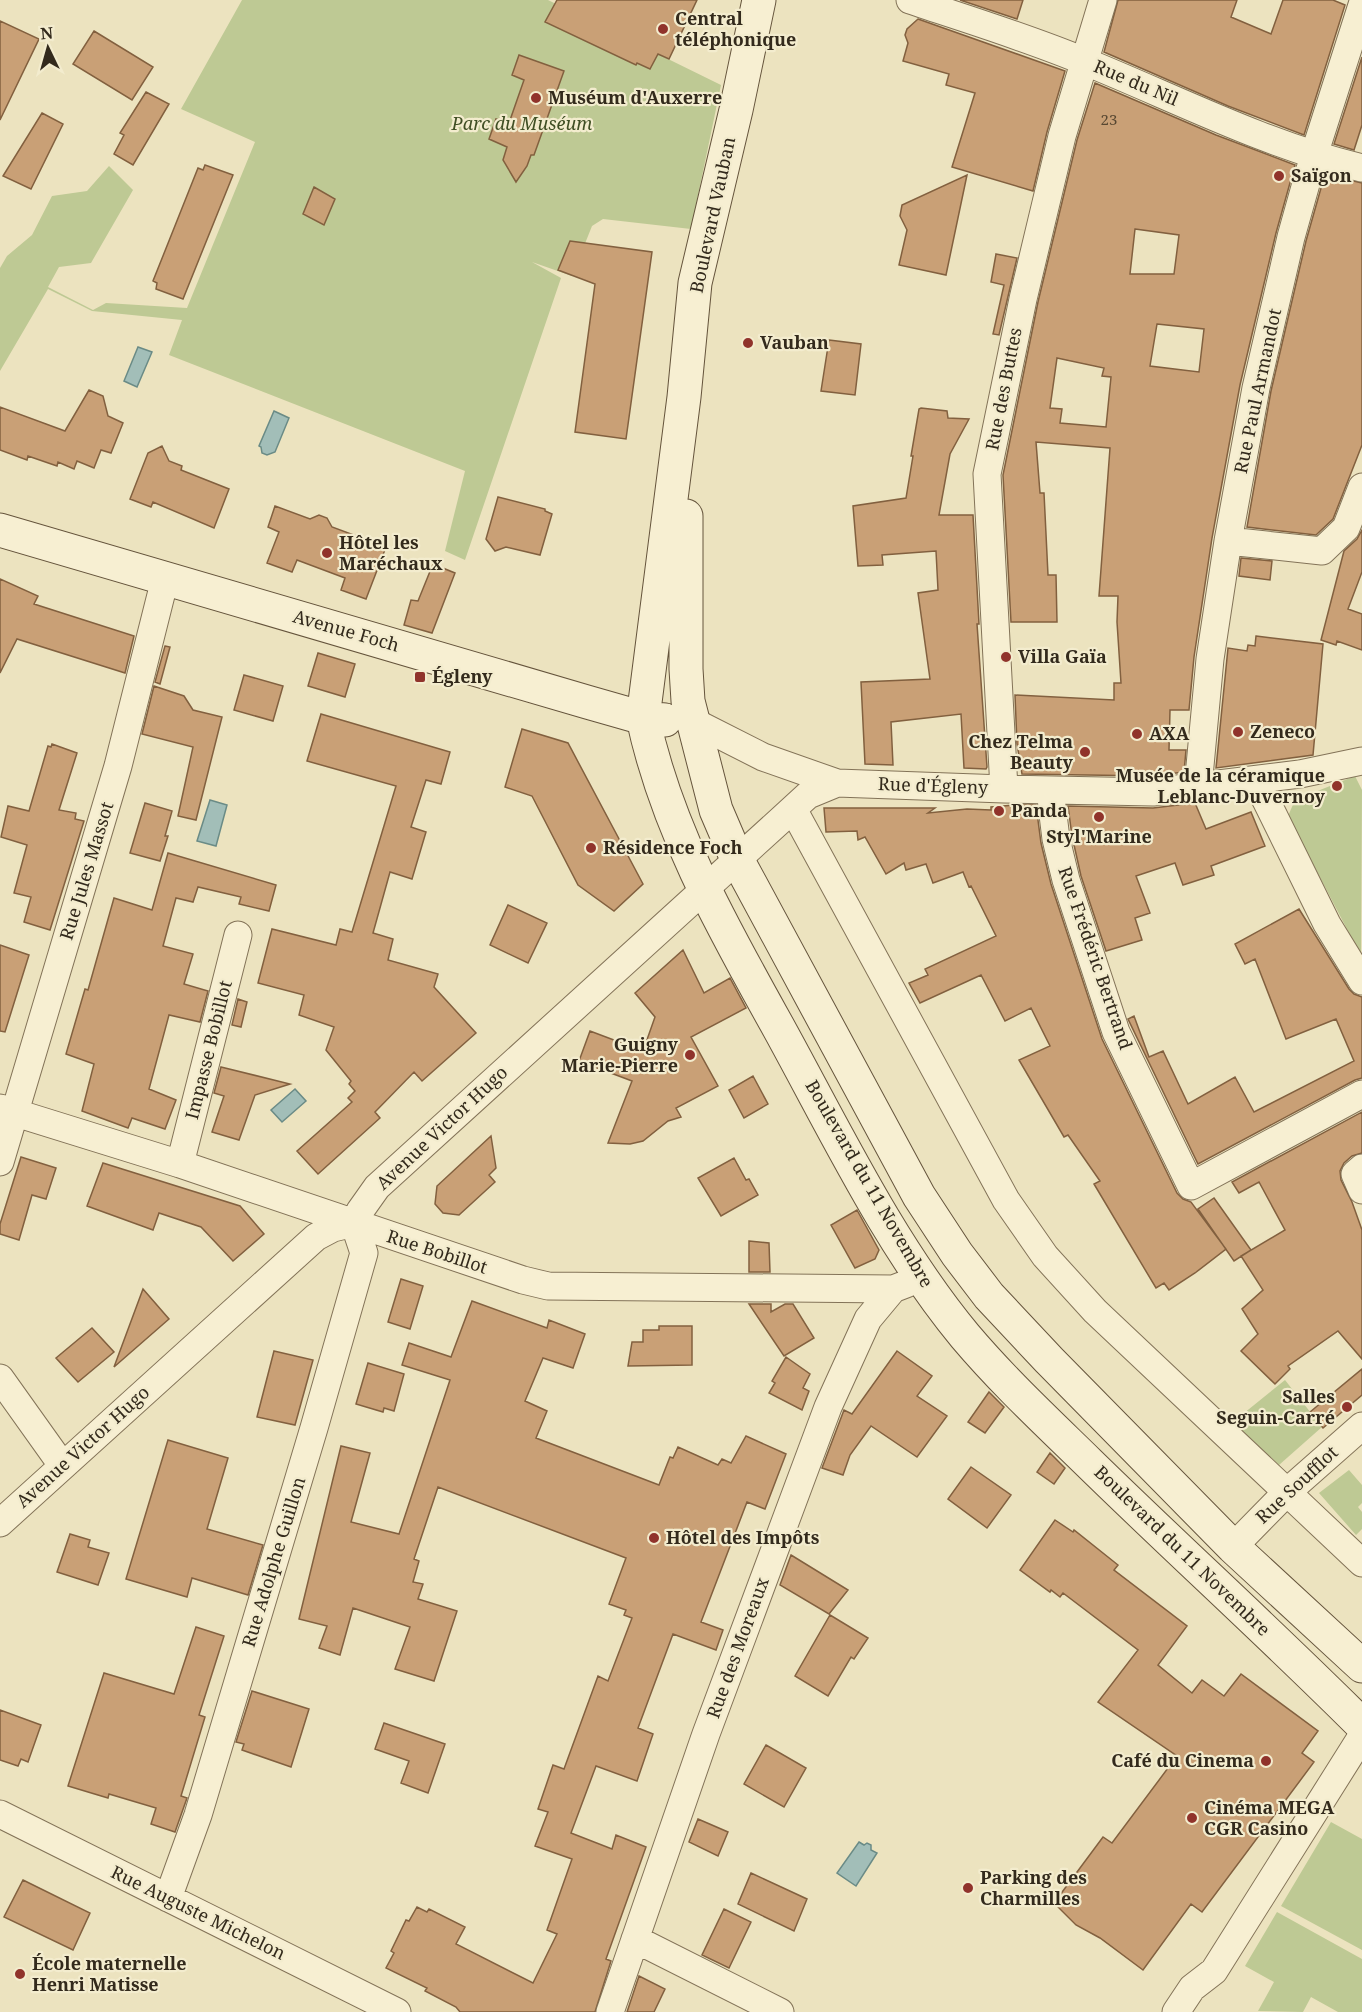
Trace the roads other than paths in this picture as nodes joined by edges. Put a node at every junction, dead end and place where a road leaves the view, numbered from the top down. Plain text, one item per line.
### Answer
1 (759, 0) edge
2 (910, 0) edge
3 (1103, 0) edge
4 (1362, 5) edge
5 (1083, 60) junction
6 (1314, 155) junction
7 (1362, 168) edge
8 (684, 397) junction
9 (1362, 487) edge
10 (0, 530) edge
11 (1228, 541) junction
12 (165, 579) junction
13 (686, 669) joint
14 (643, 718) junction
15 (694, 722) junction
16 (1362, 760) edge
17 (1256, 780) junction
18 (837, 783) junction
19 (1198, 787) junction
20 (1004, 789) junction
21 (1050, 790) junction
22 (793, 809) junction
23 (737, 859) junction
24 (704, 888) junction
25 (238, 935) dead end
26 (1362, 981) edge
27 (1361, 1094) edge
28 (8, 1110) edge
29 (0, 1162) edge
30 (180, 1164) junction
31 (1362, 1168) edge
32 (1362, 1190) edge
33 (354, 1223) junction
34 (907, 1283) junction
35 (0, 1378) edge
36 (1362, 1426) edge
37 (62, 1466) junction
38 (1287, 1492) junction
39 (0, 1523) edge
40 (1233, 1547) junction
41 (1362, 1563) edge
42 (1206, 1575) junction
43 (1362, 1666) edge
44 (1362, 1725) edge
45 (1362, 1736) edge
46 (0, 1814) edge
47 (168, 1898) junction
48 (635, 1939) junction
49 (397, 2012) edge
50 (610, 2012) edge
51 (780, 2012) edge
52 (1176, 2012) edge

1 - 8 main road, Boulevard Vauban
2 - 5 street, Rue du Nil
3 - 5 street, Rue des Buttes
4 - 6 street, Rue Paul Armandot
5 - 6 street, Rue du Nil
5 - 20 street, Rue des Buttes
6 - 7 street, Rue du Nil
6 - 11 street, Rue Paul Armandot
8 - 13 main road, Boulevard Vauban
8 - 14 main road, Boulevard Vauban
9 - 11 street
10 - 12 main road, Avenue Foch
11 - 19 street, Rue Paul Armandot
12 - 14 main road, Avenue Foch
12 - 28 street, Rue Jules Massot
13 - 15 main road, Boulevard du 11 Novembre
14 - 15 main road, Avenue Foch
14 - 24 main road, Boulevard du 11 Novembre
15 - 18 street, Rue d'Égleny
15 - 23 main road, Boulevard du 11 Novembre
16 - 17 street, Rue d'Égleny
17 - 19 street, Rue d'Égleny
17 - 26 street
18 - 20 street, Rue d'Égleny
18 - 22 street, Avenue Victor Hugo
19 - 21 street, Rue d'Égleny
20 - 21 street, Rue d'Égleny
21 - 27 street, Rue Frédéric Bertrand
22 - 23 street, Avenue Victor Hugo
22 - 38 street
23 - 24 street, Avenue Victor Hugo
23 - 40 main road, Boulevard du 11 Novembre
24 - 33 street, Avenue Victor Hugo
24 - 34 main road, Boulevard du 11 Novembre
25 - 30 street, Impasse Bobillot
28 - 29 street, Rue Jules Massot
28 - 30 street, Rue Bobillot
30 - 33 street, Rue Bobillot
31 - 32 street
33 - 34 street, Rue Bobillot
33 - 37 street, Avenue Victor Hugo
33 - 47 street, Rue Adolphe Guillon
34 - 42 main road, Boulevard du 11 Novembre
34 - 48 street, Rue des Moreaux
35 - 37 street
36 - 38 street, Rue Soufflot
37 - 39 street, Avenue Victor Hugo
38 - 40 street, Rue Soufflot
38 - 41 street
40 - 42 main road
40 - 43 main road, Boulevard du 11 Novembre
42 - 44 main road, Boulevard du 11 Novembre
45 - 52 street
46 - 47 street, Rue Auguste Michelon
47 - 49 street, Rue Auguste Michelon
48 - 50 street, Rue des Moreaux
48 - 51 street

